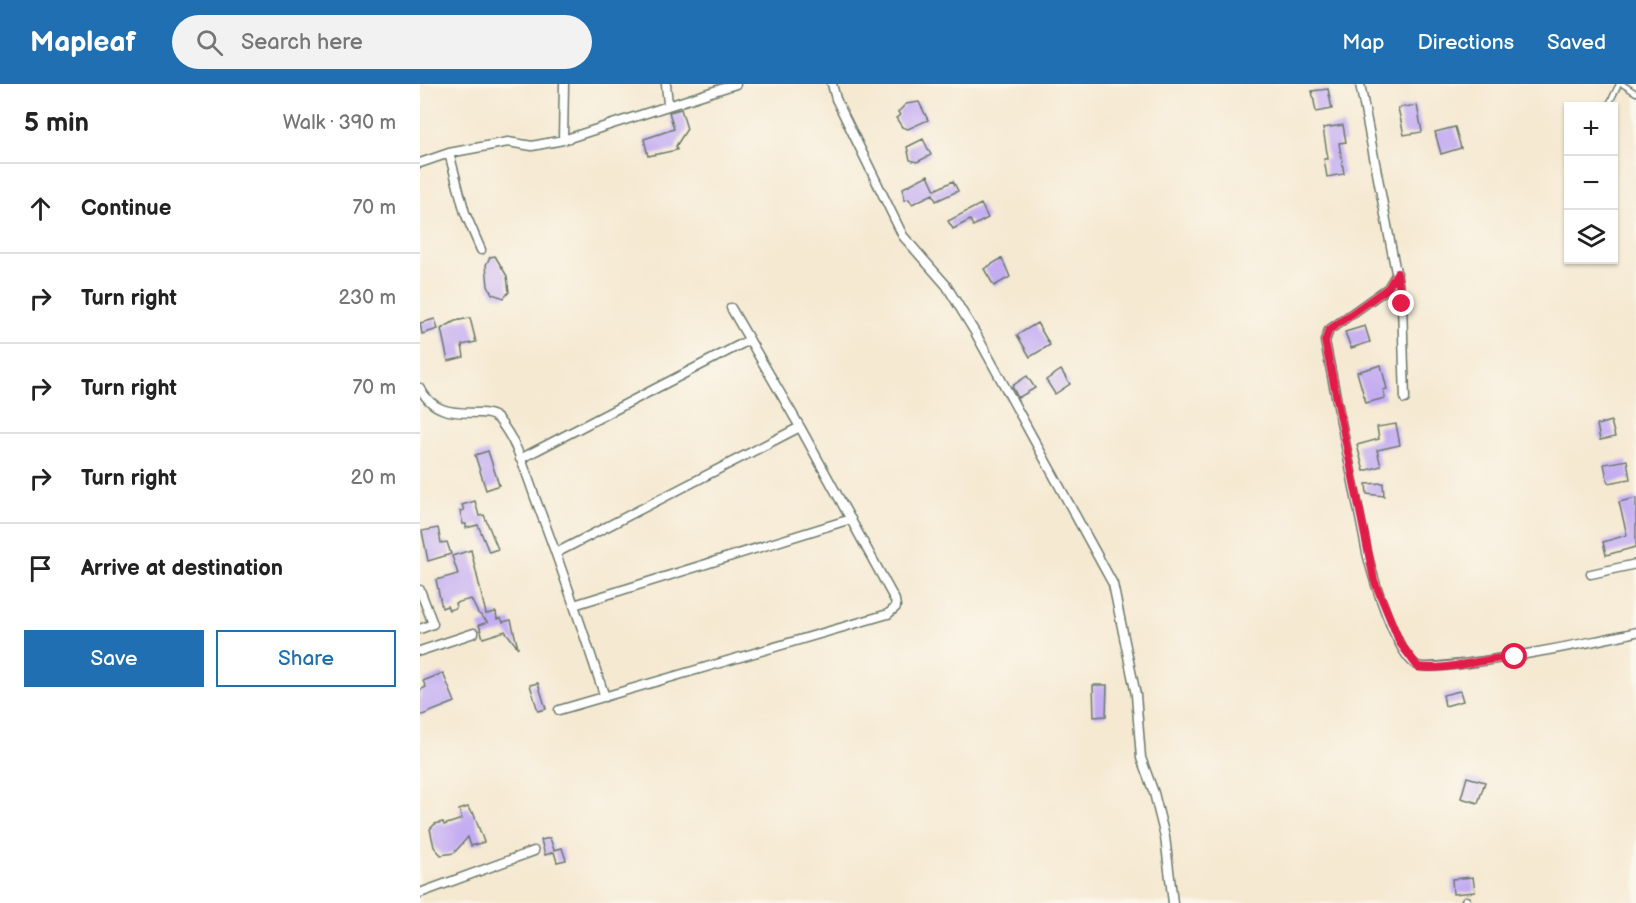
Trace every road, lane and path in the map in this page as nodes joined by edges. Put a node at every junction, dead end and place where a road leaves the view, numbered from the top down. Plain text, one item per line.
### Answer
1 (564, 84) edge
2 (666, 84) edge
3 (736, 84) edge
4 (832, 84) edge
5 (1360, 84) edge
6 (1620, 84) edge
7 (1636, 93) edge
8 (1610, 102) edge
9 (668, 104) junction
10 (563, 140) junction
11 (449, 153) junction
12 (420, 164) edge
13 (481, 250) dead end
14 (1397, 273) junction
15 (730, 308) dead end
16 (749, 340) junction
17 (420, 388) edge
18 (1405, 399) dead end
19 (800, 427) junction
20 (520, 459) junction
21 (851, 519) junction
22 (556, 553) junction
23 (1636, 564) edge
24 (1591, 574) dead end
25 (420, 590) edge
26 (574, 605) junction
27 (420, 629) edge
28 (1636, 632) edge
29 (474, 633) dead end
30 (420, 651) edge
31 (605, 697) junction
32 (559, 710) dead end
33 (534, 850) dead end
34 (420, 892) edge
35 (1173, 903) edge

1 - 10 street
2 - 9 street
3 - 9 street
4 - 35 street
5 - 14 street
6 - 7 lane
6 - 8 lane
9 - 10 street
10 - 11 street
11 - 12 street
11 - 13 street
14 - 18 street
14 - 28 street
15 - 16 street
16 - 19 street
16 - 20 street
17 - 20 street
19 - 21 street
19 - 22 street
20 - 22 street
21 - 26 street
21 - 31 street
22 - 26 street
23 - 24 street
25 - 27 street
26 - 31 street
29 - 30 street
31 - 32 street
33 - 34 street

